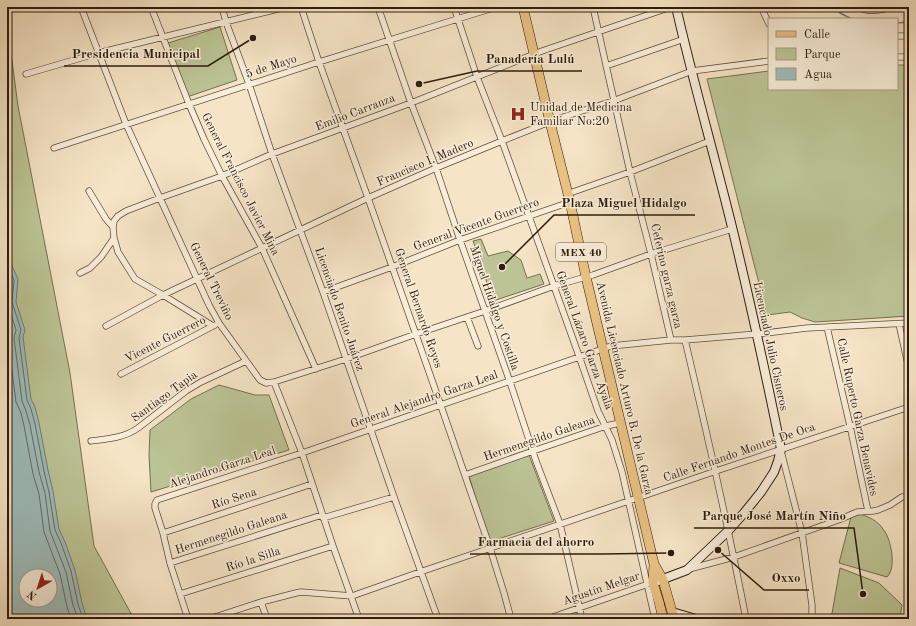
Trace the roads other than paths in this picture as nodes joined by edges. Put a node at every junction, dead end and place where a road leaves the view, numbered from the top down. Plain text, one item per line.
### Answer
1 (81, 7) edge
2 (151, 7) edge
3 (222, 7) edge
4 (286, 7) edge
5 (301, 7) edge
6 (378, 7) edge
7 (454, 7) edge
8 (496, 7) edge
9 (523, 7) edge
10 (593, 7) edge
11 (671, 7) edge
12 (676, 7) edge
13 (761, 7) edge
14 (858, 7) edge
15 (891, 7) edge
16 (458, 19) junction
17 (226, 22) junction
18 (768, 22) edge
19 (598, 32) junction
20 (898, 36) edge
21 (909, 36) edge
22 (163, 37) junction
23 (684, 39) junction
24 (389, 40) junction
25 (98, 53) junction
26 (534, 54) junction
27 (898, 57) edge
28 (909, 57) edge
29 (768, 61) edge
30 (319, 62) junction
31 (606, 66) junction
32 (692, 71) junction
33 (26, 74) dead end
34 (477, 77) junction
35 (249, 84) junction
36 (613, 100) junction
37 (411, 103) junction
38 (189, 104) junction
39 (550, 122) junction
40 (126, 124) junction
41 (344, 128) junction
42 (502, 141) junction
43 (710, 141) junction
44 (54, 148) dead end
45 (272, 154) junction
46 (436, 168) junction
47 (630, 172) junction
48 (222, 176) junction
49 (89, 192) dead end
50 (160, 198) junction
51 (368, 198) junction
52 (569, 198) junction
53 (529, 216) junction
54 (113, 227) junction
55 (732, 229) junction
56 (300, 230) junction
57 (114, 238) junction
58 (460, 240) junction
59 (262, 248) junction
60 (651, 254) junction
61 (392, 267) junction
62 (80, 273) dead end
63 (586, 277) junction
64 (198, 279) junction
65 (554, 286) junction
66 (323, 292) junction
67 (163, 295) junction
68 (485, 311) junction
69 (467, 317) junction
70 (909, 323) edge
71 (899, 324) junction
72 (216, 325) junction
73 (106, 326) dead end
74 (827, 327) junction
75 (416, 334) junction
76 (757, 334) junction
77 (671, 340) junction
78 (686, 340) junction
79 (478, 346) dead end
80 (603, 348) junction
81 (579, 356) junction
82 (346, 359) junction
83 (246, 361) junction
84 (316, 369) junction
85 (909, 369) edge
86 (121, 374) dead end
87 (274, 382) junction
88 (510, 382) junction
89 (441, 406) junction
90 (909, 407) edge
91 (620, 423) junction
92 (606, 426) junction
93 (850, 426) junction
94 (370, 430) junction
95 (91, 441) dead end
96 (781, 449) junction
97 (533, 451) junction
98 (302, 453) junction
99 (716, 471) junction
100 (465, 475) junction
101 (312, 484) junction
102 (394, 497) junction
103 (902, 497) dead end
104 (639, 498) junction
105 (629, 501) junction
106 (868, 511) junction
107 (323, 516) junction
108 (560, 524) junction
109 (728, 531) junction
110 (163, 533) junction
111 (802, 533) junction
112 (333, 546) junction
113 (490, 548) junction
114 (734, 557) junction
115 (170, 563) junction
116 (654, 564) junction
117 (687, 570) junction
118 (420, 572) junction
119 (662, 580) junction
120 (650, 584) junction
121 (180, 594) junction
122 (352, 596) junction
123 (261, 602) junction
124 (580, 608) junction
125 (673, 615) edge
126 (359, 618) edge
127 (188, 619) edge
128 (209, 619) edge
129 (267, 619) edge
130 (348, 619) edge
131 (438, 619) edge
132 (511, 619) edge
133 (548, 619) edge
134 (582, 619) edge
135 (658, 619) edge
136 (696, 619) edge
137 (746, 619) edge
138 (812, 619) edge

1 - 25 street, General Treviño
2 - 22 street, General Francisco Javier Mina
3 - 17 street, Licenciado Benito Juárez
4 - 17 street
5 - 30 street, General Bernardo Reyes
6 - 24 street, Miguel Hidalgo y Costilla
7 - 16 street, General Lázaro Garza Ayala
8 - 16 street, 5 de Mayo
9 - 26 main road, Avenida Licenciado Arturo B. De la Garza / MEX 40
10 - 19 street, Ceferino garza garza
11 - 19 street, Emilio Carranza
12 - 23 street, Licenciado Julio Cisneros
13 - 18 street
14 - 15 street
16 - 24 street, 5 de Mayo
16 - 34 street, General Lázaro Garza Ayala
17 - 22 street
17 - 35 street, Licenciado Benito Juárez
19 - 26 street, Emilio Carranza
19 - 31 street, Ceferino garza garza
20 - 21 street
22 - 25 street
22 - 38 street, General Francisco Javier Mina
23 - 31 street
23 - 32 street, Licenciado Julio Cisneros
24 - 30 street, 5 de Mayo
24 - 37 street, Miguel Hidalgo y Costilla
25 - 33 street
25 - 40 street, General Treviño
26 - 34 street, Emilio Carranza
26 - 39 main road, Avenida Licenciado Arturo B. De la Garza / MEX 40
27 - 28 street
29 - 32 street, Francisco I. Madero
30 - 35 street, 5 de Mayo
30 - 41 street, General Bernardo Reyes
31 - 36 street, Ceferino garza garza
32 - 36 street, Francisco I. Madero
32 - 43 street, Licenciado Julio Cisneros
34 - 37 street, Emilio Carranza
34 - 42 street, General Lázaro Garza Ayala
35 - 38 street, 5 de Mayo
35 - 45 street, Licenciado Benito Juárez
36 - 39 street, Francisco I. Madero
36 - 47 street, Ceferino garza garza
37 - 41 street, Emilio Carranza
37 - 46 street, Miguel Hidalgo y Costilla
38 - 40 street, 5 de Mayo
38 - 48 street, General Francisco Javier Mina
39 - 42 street, Francisco I. Madero
39 - 52 main road, Avenida Licenciado Arturo B. De la Garza / MEX 40
40 - 44 street, 5 de Mayo
40 - 50 street, General Treviño
41 - 45 street, Emilio Carranza
41 - 51 street, General Bernardo Reyes
42 - 46 street, Francisco I. Madero
42 - 53 street, General Lázaro Garza Ayala
43 - 47 street, General Vicente Guerrero
43 - 55 street, Licenciado Julio Cisneros
45 - 48 street, Emilio Carranza
45 - 56 street, Licenciado Benito Juárez
46 - 51 street, Francisco I. Madero
46 - 58 street, Miguel Hidalgo y Costilla
47 - 52 street, General Vicente Guerrero
47 - 60 street, Ceferino garza garza
48 - 50 street, Emilio Carranza
48 - 59 street, General Francisco Javier Mina
49 - 54 street
50 - 54 street, Emilio Carranza
50 - 64 street, General Treviño
51 - 56 street, Francisco I. Madero
51 - 61 street, General Bernardo Reyes
52 - 53 street, General Vicente Guerrero
52 - 63 main road, Avenida Licenciado Arturo B. De la Garza / MEX 40
53 - 58 street, General Vicente Guerrero
53 - 65 street, General Lázaro Garza Ayala
54 - 57 street
55 - 60 street
55 - 76 street, Licenciado Julio Cisneros
56 - 59 street, Francisco I. Madero
56 - 66 street, Licenciado Benito Juárez
57 - 62 street
57 - 67 street
58 - 61 street, General Vicente Guerrero
58 - 68 street, Miguel Hidalgo y Costilla
59 - 64 street, Francisco I. Madero
59 - 84 street, General Francisco Javier Mina
60 - 63 street
60 - 77 street, Ceferino garza garza
61 - 66 street, General Vicente Guerrero
61 - 75 street, General Bernardo Reyes
63 - 65 street
63 - 80 main road, Avenida Licenciado Arturo B. De la Garza / MEX 40
64 - 67 street, Francisco I. Madero
64 - 72 street, General Treviño
65 - 68 street
65 - 81 street, General Lázaro Garza Ayala
66 - 82 street, Licenciado Benito Juárez
67 - 72 street
67 - 73 street, Francisco I. Madero
68 - 69 street
68 - 88 street, Miguel Hidalgo y Costilla
69 - 75 street
69 - 79 street
70 - 71 street, General Alejandro Garza Leal
71 - 74 street, General Alejandro Garza Leal
71 - 85 street
72 - 83 street, General Treviño
72 - 86 street, Vicente Guerrero
74 - 76 street, General Alejandro Garza Leal
74 - 93 street, Calle Ruperto Garza Benavides
75 - 82 street
75 - 89 street, General Bernardo Reyes
76 - 78 street, General Alejandro Garza Leal
76 - 96 street, Licenciado Julio Cisneros
77 - 78 street, General Alejandro Garza Leal
77 - 80 street, General Alejandro Garza Leal
78 - 99 street, Ceferino garza garza
80 - 81 street, General Alejandro Garza Leal
80 - 91 main road, Avenida Licenciado Arturo B. De la Garza / MEX 40
81 - 88 street, General Alejandro Garza Leal
81 - 92 street, General Lázaro Garza Ayala
82 - 84 street
82 - 94 street, Licenciado Benito Juárez
83 - 87 street, General Treviño
83 - 95 street, Santiago Tapia
84 - 87 street
87 - 98 street
88 - 89 street, General Alejandro Garza Leal
88 - 97 street, Miguel Hidalgo y Costilla
89 - 94 street, General Alejandro Garza Leal
89 - 100 street, General Bernardo Reyes
90 - 93 street, Calle Fernando Montes De Oca
91 - 92 street, Hermenegildo Galeana
91 - 104 main road, Avenida Licenciado Arturo B. De la Garza / MEX 40
92 - 97 street, Hermenegildo Galeana
92 - 105 street, General Lázaro Garza Ayala
93 - 96 street, Calle Fernando Montes De Oca
93 - 106 street, Calle Ruperto Garza Benavides
94 - 98 street, General Alejandro Garza Leal
94 - 102 street, Licenciado Benito Juárez
96 - 99 street, Calle Fernando Montes De Oca
96 - 109 street, Licenciado Julio Cisneros
96 - 111 street
97 - 100 street, Hermenegildo Galeana
97 - 108 street, Miguel Hidalgo y Costilla
98 - 101 street
98 - 110 street, Alejandro Garza Leal
99 - 104 street, Calle Fernando Montes De Oca
99 - 109 street, Ceferino garza garza
100 - 113 street, General Bernardo Reyes
101 - 107 street
101 - 110 street, Río Sena
102 - 107 street, Hermenegildo Galeana
102 - 118 street, Licenciado Benito Juárez
103 - 106 street
104 - 105 street, Calle Fernando Montes De Oca
104 - 116 main road, Avenida Licenciado Arturo B. De la Garza / MEX 40
105 - 108 street, Calle Fernando Montes De Oca
105 - 120 street, General Lázaro Garza Ayala
106 - 111 street
107 - 112 street
107 - 115 street, Hermenegildo Galeana
108 - 113 street, Calle Fernando Montes De Oca
108 - 124 street, Miguel Hidalgo y Costilla
109 - 114 street, Ceferino garza garza
109 - 117 street, Licenciado Julio Cisneros
110 - 115 street
111 - 114 street
111 - 138 street
112 - 121 street, Río la Silla
112 - 122 street
113 - 118 street, Calle Fernando Montes De Oca
113 - 132 street, General Bernardo Reyes
114 - 117 street
114 - 137 street, Ceferino garza garza
115 - 121 street
116 - 119 main road, Avenida Licenciado Arturo B. De la Garza / MEX 40
116 - 120 main road, Avenida Licenciado Arturo B. De la Garza / MEX 40
117 - 119 street, Licenciado Julio Cisneros
118 - 122 street, Calle Fernando Montes De Oca
118 - 131 street, Licenciado Benito Juárez
119 - 120 street, Agustín Melgar
119 - 125 main road, Avenida Licenciado Arturo B. De la Garza / MEX 40
120 - 124 street, Agustín Melgar
120 - 135 main road, Avenida Licenciado Arturo B. De la Garza / MEX 40
121 - 127 street
122 - 123 street, Calle Fernando Montes De Oca
122 - 126 street
123 - 128 street, Calle Fernando Montes De Oca
123 - 129 street
124 - 133 street, Agustín Melgar
124 - 134 street, Miguel Hidalgo y Costilla
125 - 136 street
126 - 130 street

